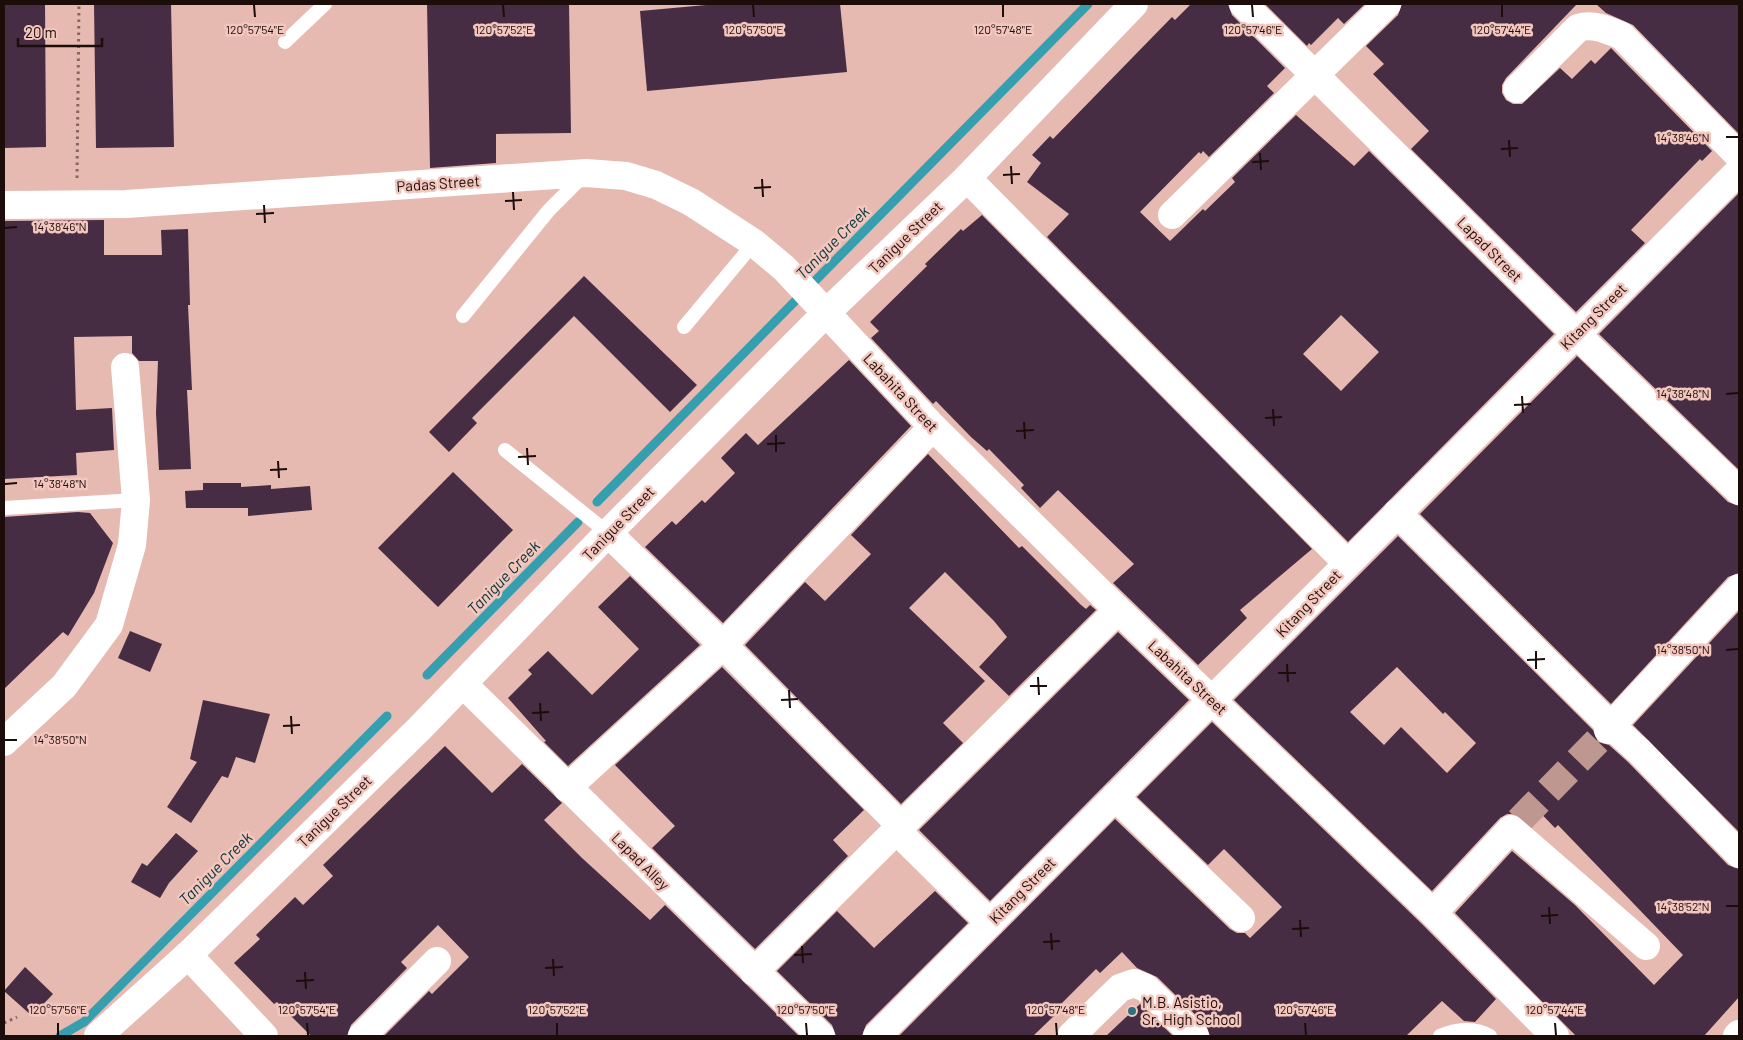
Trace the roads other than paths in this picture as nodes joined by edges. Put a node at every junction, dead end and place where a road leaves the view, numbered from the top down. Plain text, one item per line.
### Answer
1 (326, 4) edge
2 (1134, 4) edge
3 (1243, 4) edge
4 (1387, 4) edge
5 (285, 42) dead end
6 (1314, 75) junction
7 (1516, 89) dead end
8 (1739, 156) edge
9 (1739, 171) edge
10 (586, 173) junction
11 (967, 178) junction
12 (4, 205) edge
13 (1172, 215) dead end
14 (754, 243) junction
15 (819, 306) junction
16 (463, 316) dead end
17 (684, 327) dead end
18 (1576, 334) junction
19 (125, 366) dead end
20 (933, 427) junction
21 (506, 450) dead end
22 (1739, 491) edge
23 (136, 500) junction
24 (4, 508) edge
25 (1397, 513) junction
26 (608, 533) junction
27 (1347, 563) junction
28 (1739, 588) edge
29 (1118, 610) junction
30 (723, 645) junction
31 (463, 684) junction
32 (1213, 700) junction
33 (1610, 728) junction
34 (4, 742) edge
35 (567, 788) junction
36 (1115, 797) junction
37 (899, 828) junction
38 (1739, 854) edge
39 (1434, 913) junction
40 (1241, 918) dead end
41 (990, 923) junction
42 (1646, 946) dead end
43 (188, 955) junction
44 (438, 961) dead end
45 (754, 972) junction
46 (98, 1036) edge
47 (264, 1036) edge
48 (362, 1036) edge
49 (821, 1036) edge
50 (877, 1036) edge
51 (1071, 1036) edge
52 (1195, 1036) edge
53 (1440, 1036) edge
54 (1490, 1036) edge
55 (1555, 1036) edge

1 - 5 lane
2 - 11 street, Tanigue Street
3 - 6 street, Lapad Street
4 - 6 street
6 - 13 street
6 - 18 street, Lapad Street
7 - 8 street
9 - 18 street, Kitang Street
10 - 12 street, Padas Street
10 - 14 street, Padas Street
10 - 16 lane
11 - 15 street, Tanigue Street
11 - 27 street
14 - 15 street, Padas Street
14 - 17 lane
15 - 20 street, Labahita Street
15 - 26 street, Tanigue Street
18 - 22 street, Lapad Street
18 - 25 street, Kitang Street
19 - 23 street
20 - 29 street, Labahita Street
20 - 30 street
21 - 26 lane
23 - 24 lane
23 - 34 street
25 - 27 street, Kitang Street
25 - 33 street
26 - 30 street
26 - 31 street, Tanigue Street
27 - 32 street, Kitang Street
28 - 33 street
29 - 32 street, Labahita Street
29 - 37 street
30 - 35 street
30 - 37 street
31 - 35 street, Lapad Alley
31 - 43 street, Tanigue Street
32 - 36 street, Kitang Street
32 - 39 street, Labahita Street
33 - 38 street
35 - 45 street, Lapad Alley
36 - 40 street
36 - 41 street, Kitang Street
37 - 41 street
37 - 45 street
39 - 42 street
39 - 55 street, Labahita Street
41 - 50 street, Kitang Street
43 - 46 street, Tanigue Street
43 - 47 street
44 - 48 street
45 - 49 street, Lapad Alley
51 - 52 street
53 - 54 lane

